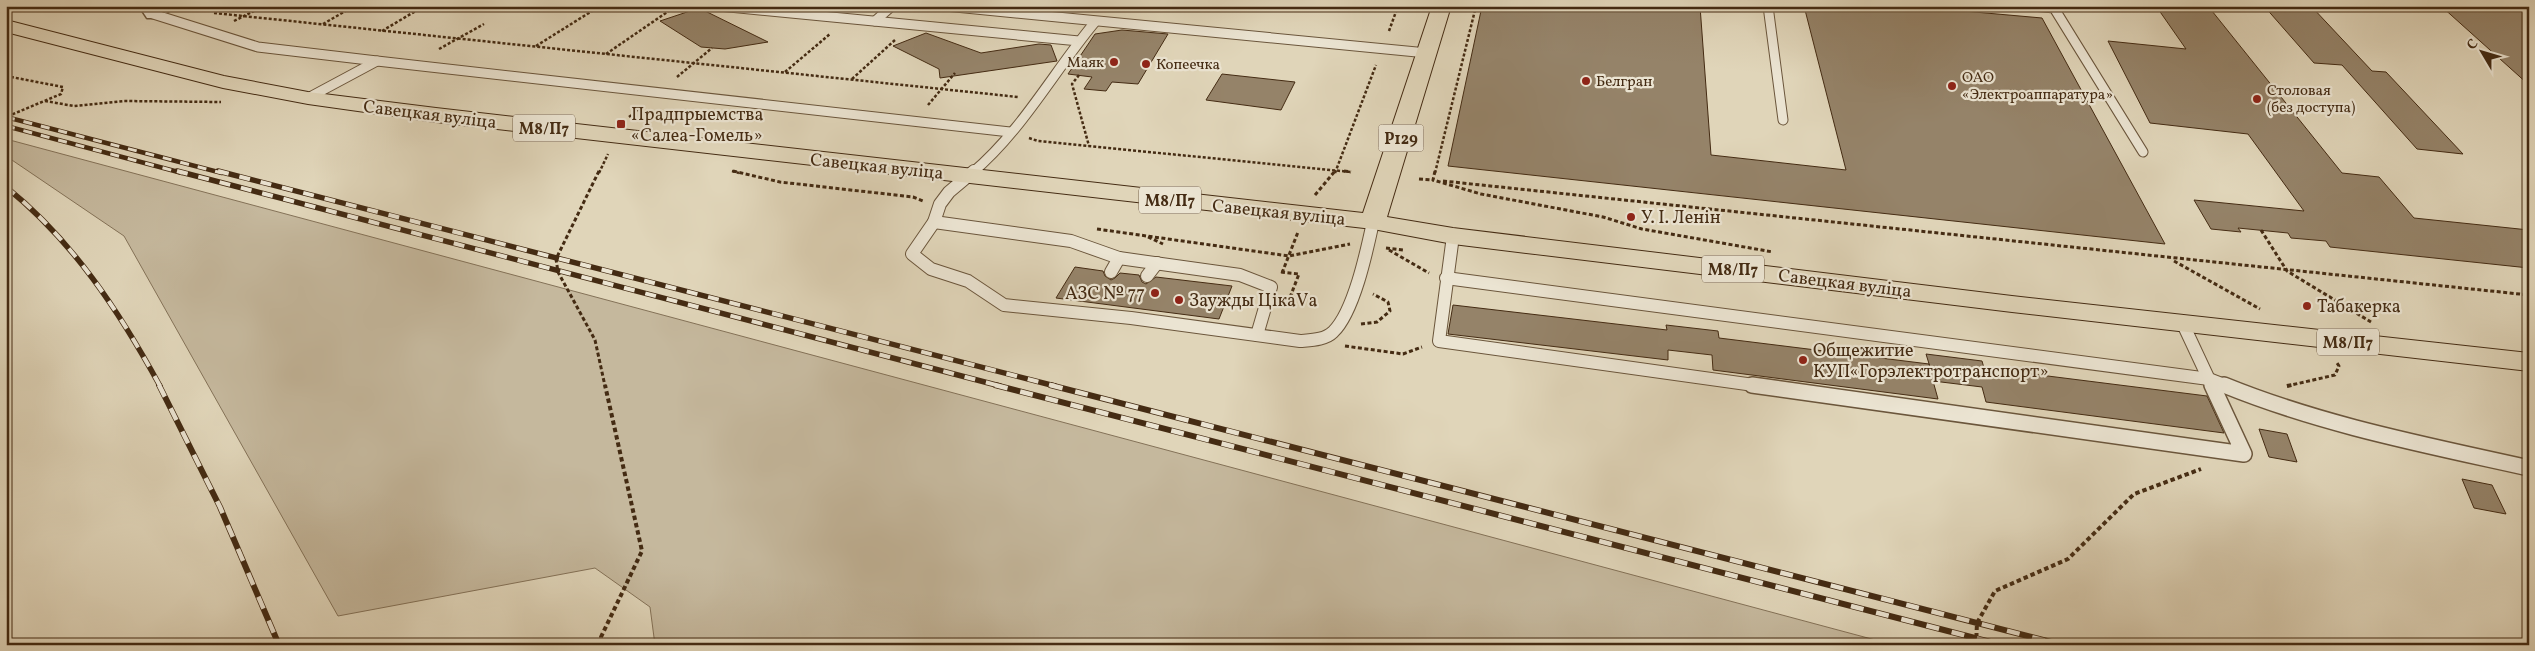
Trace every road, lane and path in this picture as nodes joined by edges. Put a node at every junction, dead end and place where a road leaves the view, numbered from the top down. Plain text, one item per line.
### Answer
1 (264, 6) edge
2 (354, 6) edge
3 (424, 6) edge
4 (600, 6) edge
5 (676, 6) edge
6 (719, 6) edge
7 (892, 6) edge
8 (946, 6) edge
9 (1398, 6) edge
10 (1442, 6) edge
11 (1476, 6) edge
12 (1768, 6) edge
13 (2032, 6) edge
14 (958, 7) edge
15 (159, 8) edge
16 (211, 13) dead end
17 (245, 16) junction
18 (849, 19) junction
19 (875, 21) junction
20 (1095, 22) junction
21 (322, 24) junction
22 (913, 25) junction
23 (6, 26) edge
24 (381, 31) junction
25 (211, 32) junction
26 (1079, 41) junction
27 (536, 46) junction
28 (1382, 49) junction
29 (1427, 53) junction
30 (606, 54) junction
31 (377, 61) junction
32 (785, 72) junction
33 (955, 73) dead end
34 (6, 76) edge
35 (1079, 76) dead end
36 (851, 79) junction
37 (1072, 84) junction
38 (942, 89) junction
39 (1042, 93) junction
40 (308, 98) junction
41 (6, 117) edge
42 (1783, 120) dead end
43 (914, 122) junction
44 (1010, 132) junction
45 (1089, 146) junction
46 (2142, 152) dead end
47 (618, 154) dead end
48 (724, 168) dead end
49 (1336, 170) junction
50 (1352, 172) dead end
51 (968, 177) junction
52 (1419, 179) dead end
53 (1433, 180) junction
54 (928, 203) dead end
55 (1305, 216) junction
56 (934, 222) junction
57 (1373, 222) junction
58 (1094, 228) dead end
59 (2261, 230) dead end
60 (1453, 236) junction
61 (1351, 244) dead end
62 (1386, 248) dead end
63 (1779, 253) dead end
64 (1289, 256) junction
65 (1119, 258) junction
66 (2172, 259) junction
67 (1157, 263) junction
68 (2287, 271) junction
69 (1111, 272) dead end
70 (1147, 276) dead end
71 (1446, 278) junction
72 (1271, 287) junction
73 (1370, 294) dead end
74 (2529, 295) edge
75 (1095, 303) dead end
76 (2265, 312) dead end
77 (1086, 314) junction
78 (1360, 324) dead end
79 (2183, 324) junction
80 (2376, 325) dead end
81 (1257, 335) junction
82 (1345, 346) dead end
83 (1403, 354) dead end
84 (2529, 362) edge
85 (2209, 379) junction
86 (2244, 454) junction
87 (2529, 468) edge
88 (601, 645) edge
89 (1976, 645) edge

1 - 17 path
2 - 21 path
3 - 24 path
4 - 27 path
5 - 30 path
6 - 18 lane
7 - 19 lane
8 - 14 lane
9 - 28 path
10 - 29 main road, Р129
11 - 53 path
12 - 42 lane
13 - 46 lane
14 - 20 lane
15 - 25 lane
16 - 17 path
17 - 21 path
17 - 25 path
18 - 19 lane
18 - 32 path
19 - 22 lane
20 - 26 lane
20 - 28 lane
21 - 24 path
22 - 26 lane
22 - 36 path
23 - 40 main road, Савецкая вуліца / М8/П7
24 - 27 path
25 - 31 lane
26 - 39 lane
27 - 30 path
28 - 29 lane
28 - 49 path
29 - 57 main road, Р129
30 - 32 path
31 - 40 lane
31 - 43 lane
32 - 36 path
33 - 38 path
34 - 41 path
35 - 37 path
36 - 38 path
37 - 39 path
37 - 45 path
38 - 39 path
38 - 43 path
39 - 44 lane
40 - 51 main road, Савецкая вуліца / М8/П7
43 - 44 lane
44 - 45 path
44 - 51 lane
45 - 49 path
47 - 88 path
48 - 54 path
49 - 50 path
49 - 55 path
51 - 55 main road, Савецкая вуліца / М8/П7
51 - 56 lane
52 - 53 path
53 - 63 path
53 - 66 path
55 - 57 main road, Савецкая вуліца / М8/П7
55 - 64 path
56 - 65 lane
56 - 77 lane
57 - 60 main road, Савецкая вуліца / М8/П7
57 - 81 lane
58 - 64 path
59 - 68 path
60 - 71 lane
60 - 79 main road, Савецкая вуліца / М8/П7
61 - 64 path
62 - 71 path
64 - 72 path
65 - 67 lane
65 - 69 lane
66 - 68 path
66 - 76 path
67 - 70 lane
67 - 72 lane
68 - 74 path
68 - 80 path
71 - 85 lane
71 - 86 lane
72 - 81 lane
73 - 78 path
75 - 77 lane
77 - 81 lane
79 - 84 main road, Савецкая вуліца / М8/П7
79 - 85 lane
82 - 83 path
85 - 86 lane
85 - 87 lane
86 - 89 path

